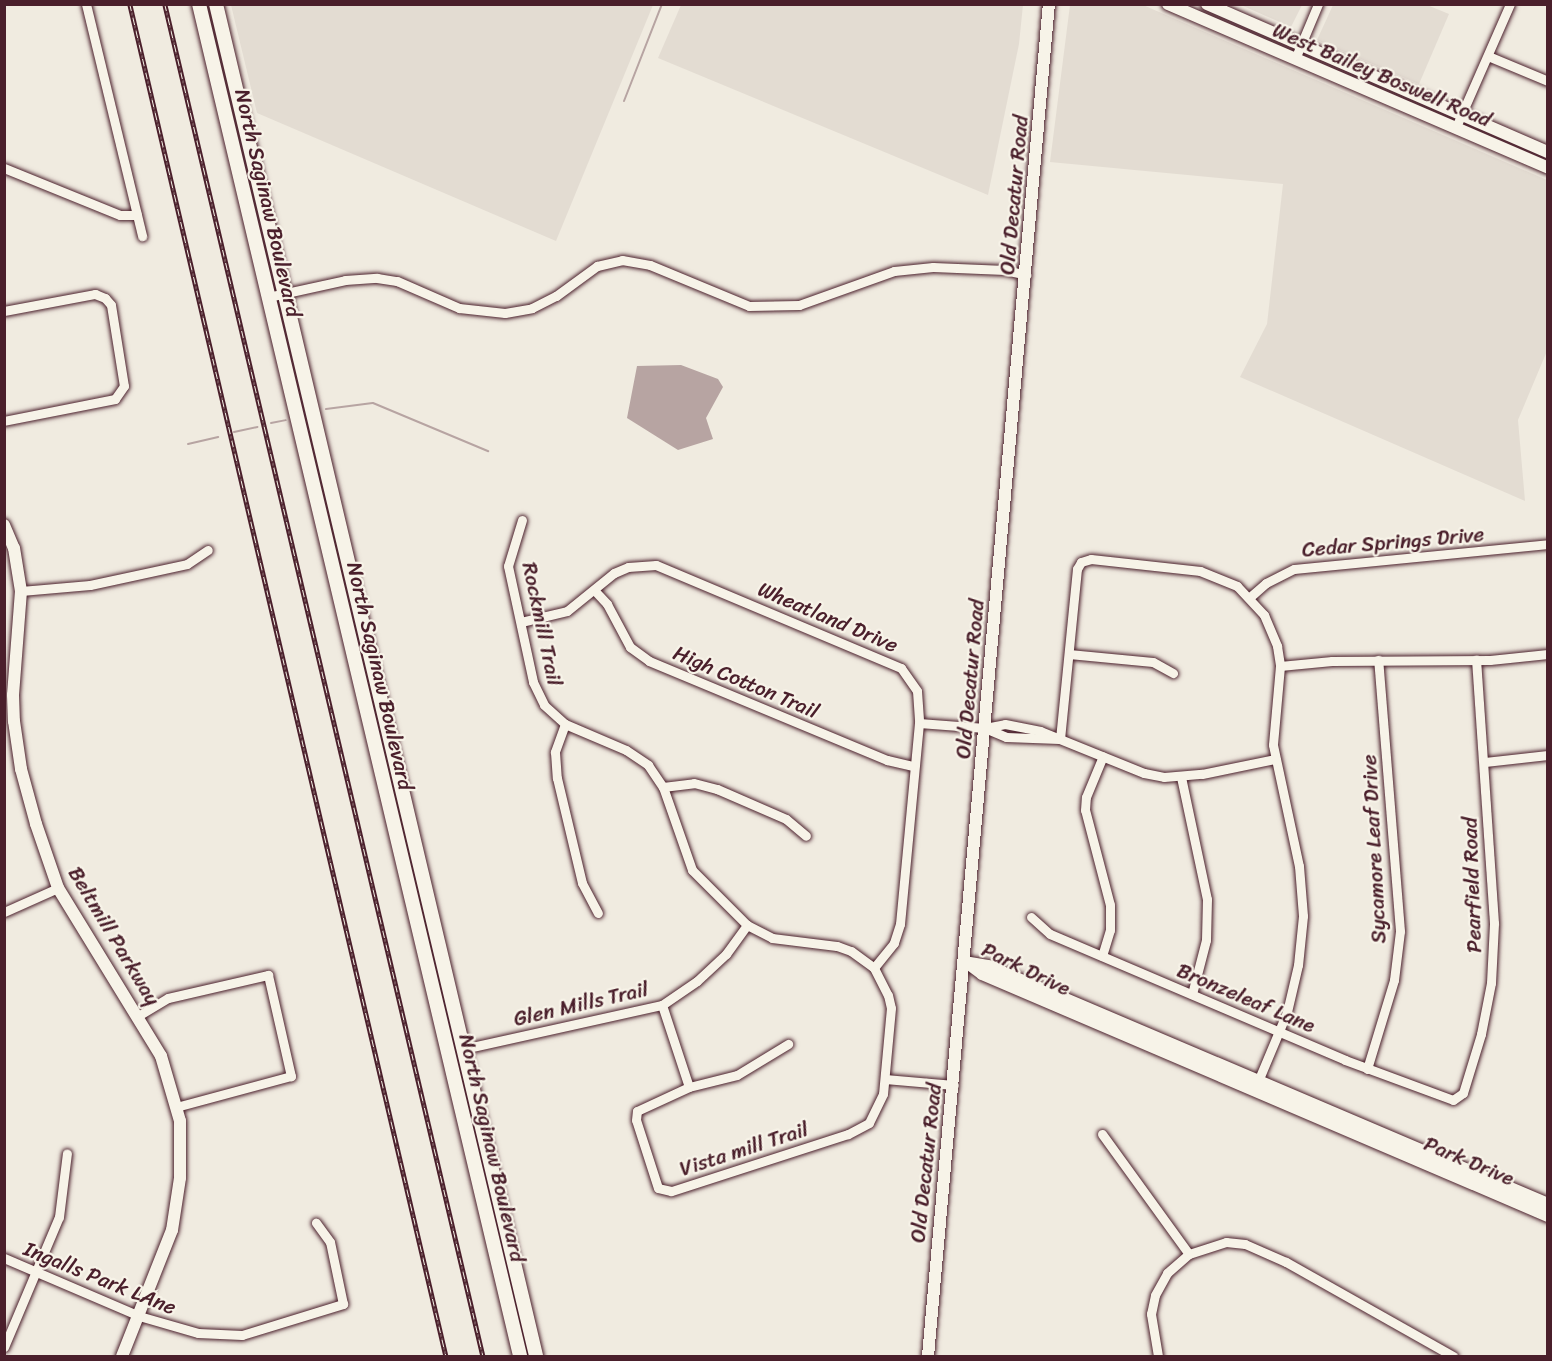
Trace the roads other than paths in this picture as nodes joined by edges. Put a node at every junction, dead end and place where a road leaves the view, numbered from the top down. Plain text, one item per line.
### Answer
1 (86, 4) edge
2 (199, 4) edge
3 (216, 4) edge
4 (1048, 4) edge
5 (1168, 4) edge
6 (1208, 4) edge
7 (1318, 4) edge
8 (1510, 4) edge
9 (1300, 45) junction
10 (1488, 56) junction
11 (1295, 59) junction
12 (1548, 81) edge
13 (1463, 115) junction
14 (1456, 128) junction
15 (1548, 152) edge
16 (4, 168) edge
17 (1548, 168) edge
18 (137, 214) junction
19 (142, 236) dead end
20 (1026, 275) junction
21 (284, 294) junction
22 (268, 297) junction
23 (4, 311) edge
24 (4, 421) edge
25 (522, 520) dead end
26 (4, 525) edge
27 (1548, 544) edge
28 (208, 550) dead end
29 (21, 591) junction
30 (595, 591) junction
31 (1250, 597) junction
32 (521, 622) junction
33 (1069, 654) junction
34 (1548, 654) edge
35 (1378, 660) junction
36 (1476, 660) junction
37 (1280, 666) junction
38 (1173, 674) dead end
39 (9, 694) edge
40 (919, 723) junction
41 (565, 724) junction
42 (985, 728) junction
43 (1060, 739) junction
44 (1548, 755) edge
45 (1103, 756) junction
46 (1275, 759) junction
47 (1485, 762) junction
48 (914, 766) junction
49 (1180, 777) junction
50 (663, 787) junction
51 (806, 836) dead end
52 (58, 888) junction
53 (4, 912) edge
54 (598, 913) dead end
55 (1031, 918) dead end
56 (747, 924) junction
57 (1102, 956) junction
58 (965, 961) junction
59 (874, 968) junction
60 (1192, 994) junction
61 (662, 1005) junction
62 (138, 1016) junction
63 (1280, 1032) junction
64 (788, 1044) dead end
65 (463, 1049) junction
66 (1367, 1069) junction
67 (885, 1079) junction
68 (954, 1085) junction
69 (1256, 1085) junction
70 (689, 1087) junction
71 (1453, 1100) joint
72 (176, 1107) junction
73 (1102, 1134) dead end
74 (67, 1153) dead end
75 (1548, 1204) edge
76 (1548, 1216) edge
77 (316, 1223) dead end
78 (1189, 1254) junction
79 (4, 1258) edge
80 (37, 1272) junction
81 (139, 1317) junction
82 (4, 1347) edge
83 (122, 1356) edge
84 (520, 1356) edge
85 (536, 1356) edge
86 (928, 1356) edge
87 (1158, 1356) edge
88 (1453, 1356) edge

1 - 18 street
2 - 22 main road, North Saginaw Boulevard
3 - 21 main road, North Saginaw Boulevard
4 - 20 street, Old Decatur Road
5 - 11 street, West Bailey Boswell Road
6 - 9 street, West Bailey Boswell Road
7 - 9 street
8 - 10 street
9 - 11 street
9 - 13 street, West Bailey Boswell Road
10 - 12 street
10 - 13 street
11 - 14 street, West Bailey Boswell Road
13 - 14 street
13 - 15 street, West Bailey Boswell Road
14 - 17 street, West Bailey Boswell Road
16 - 18 street
18 - 19 street
20 - 21 street
20 - 42 street, Old Decatur Road
21 - 22 street
21 - 65 main road, North Saginaw Boulevard
22 - 84 main road, North Saginaw Boulevard
23 - 24 street
25 - 32 street, Rockmill Trail
26 - 29 street, Beltmill Parkway
27 - 31 street, Cedar Springs Drive
28 - 29 street
29 - 39 street, Beltmill Parkway
30 - 32 street, Wheatland Drive
30 - 40 street, Wheatland Drive
30 - 48 street, High Cotton Trail
31 - 33 street
31 - 37 street
32 - 41 street, Rockmill Trail
33 - 38 street
33 - 43 street
34 - 36 street
35 - 36 street
35 - 37 street
35 - 66 street, Sycamore Leaf Drive
36 - 47 street, Pearfield Road
37 - 46 street
39 - 52 street, Beltmill Parkway
40 - 42 street
40 - 48 street, Wheatland Drive
41 - 50 street, Rockmill Trail
41 - 54 street
42 - 43 street
42 - 58 street, Old Decatur Road
43 - 45 street
44 - 47 street
45 - 49 street
45 - 57 street
46 - 49 street
46 - 63 street
47 - 71 street, Pearfield Road
48 - 59 street, Wheatland Drive
49 - 60 street
50 - 51 street
50 - 56 street, Rockmill Trail
52 - 53 street
52 - 62 street, Beltmill Parkway
55 - 57 street, Bronzeleaf Lane
56 - 59 street, Rockmill Trail
56 - 61 street, Glen Mills Trail
57 - 60 street, Bronzeleaf Lane
58 - 68 street, Old Decatur Road
58 - 69 street, Park Drive
59 - 67 street
60 - 63 street, Bronzeleaf Lane
61 - 65 street, Glen Mills Trail
61 - 70 street
62 - 72 street, Beltmill Parkway
62 - 72 street
63 - 66 street, Bronzeleaf Lane
63 - 69 street
64 - 70 street
65 - 85 main road, North Saginaw Boulevard
66 - 71 street, Bronzeleaf Lane
67 - 68 street
67 - 70 street, Vista mill Trail
68 - 86 street, Old Decatur Road
69 - 75 street, Park Drive
69 - 76 street, Park Drive
72 - 81 street, Beltmill Parkway
73 - 78 street
74 - 80 street
77 - 81 street, Ingalls Park LAne
78 - 87 street
78 - 88 street
79 - 80 street, Ingalls Park LAne
80 - 81 street, Ingalls Park LAne
80 - 82 street
81 - 83 street, Beltmill Parkway

